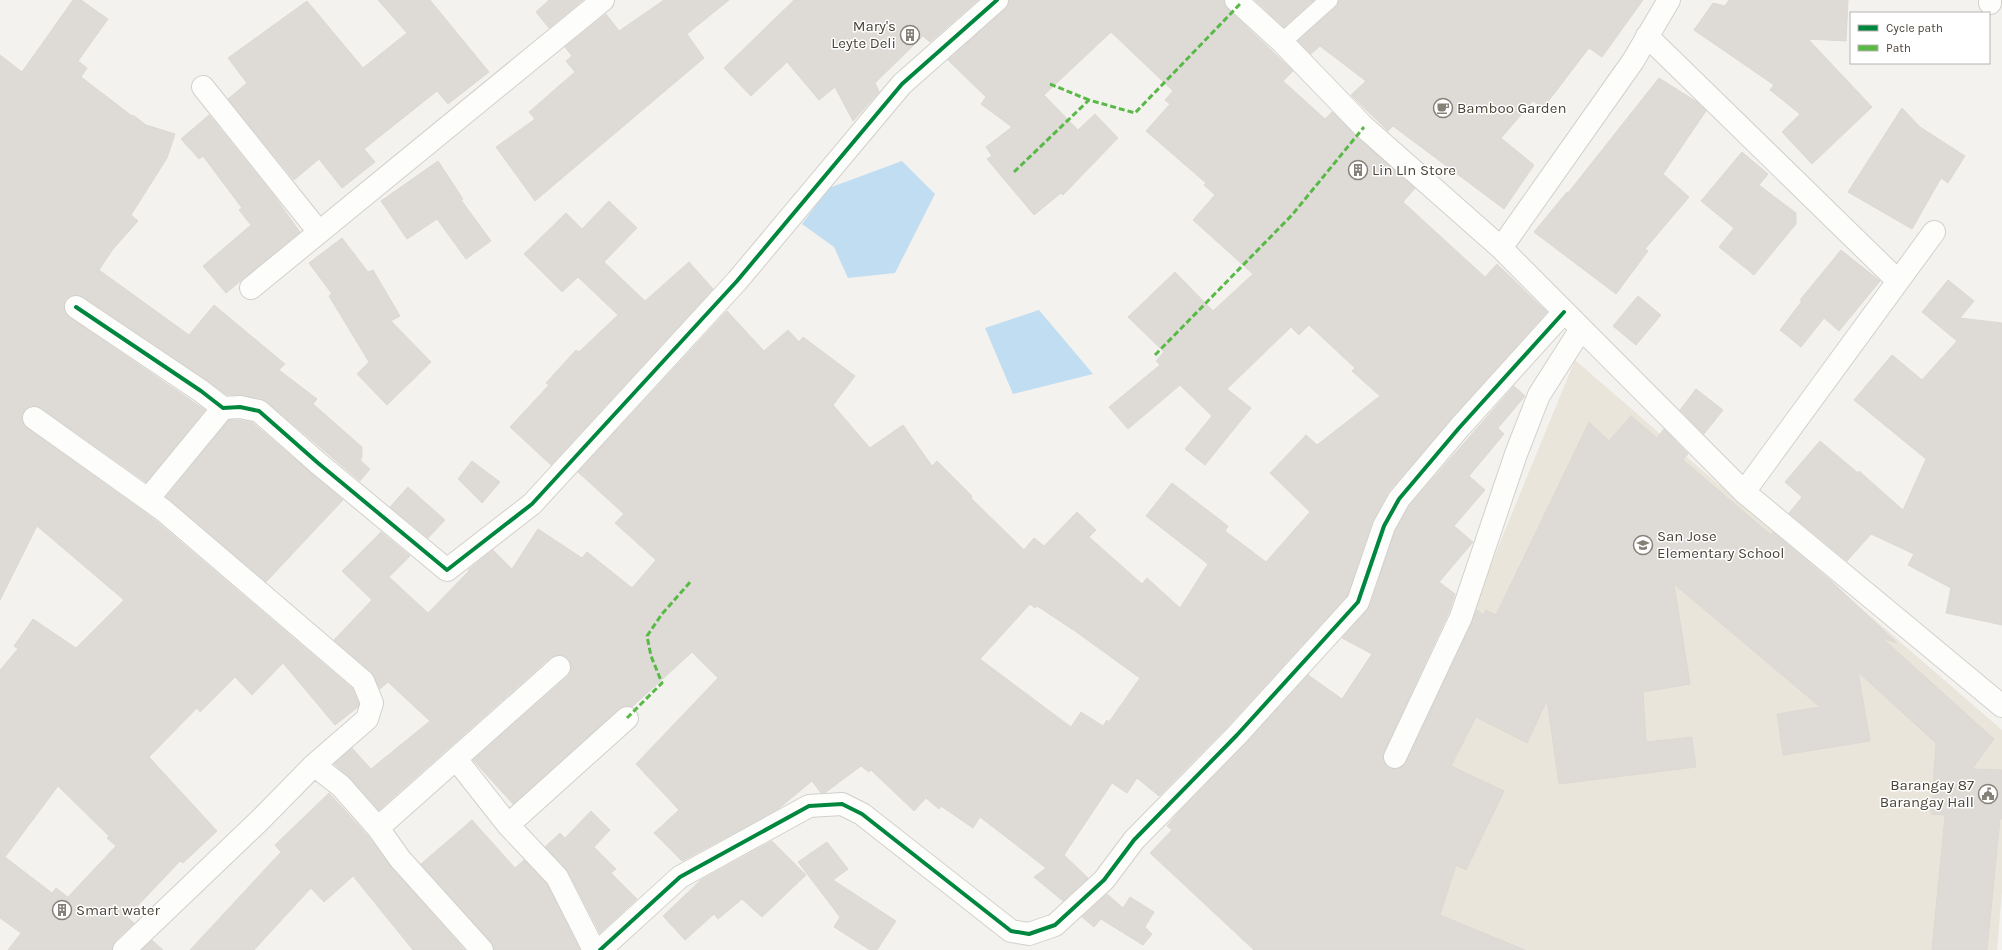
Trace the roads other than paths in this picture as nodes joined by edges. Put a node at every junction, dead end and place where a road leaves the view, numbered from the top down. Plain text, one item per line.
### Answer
1 (604, 0) edge
2 (997, 0) edge
3 (1236, 0) edge
4 (1329, 0) edge
5 (1669, 0) edge
6 (1647, 36) junction
7 (1282, 42) junction
8 (203, 86) dead end
9 (319, 232) junction
10 (1934, 232) dead end
11 (1501, 248) junction
12 (1898, 281) junction
13 (251, 288) dead end
14 (76, 307) dead end
15 (1564, 312) junction
16 (1581, 329) junction
17 (223, 408) junction
18 (34, 418) dead end
19 (1744, 492) junction
20 (148, 500) junction
21 (559, 667) dead end
22 (2002, 706) edge
23 (627, 718) dead end
24 (1395, 757) dead end
25 (456, 759) junction
26 (314, 765) junction
27 (508, 825) junction
28 (378, 828) junction
29 (124, 950) edge
30 (482, 950) edge
31 (594, 950) edge
32 (600, 950) edge

1 - 9 street
2 - 17 street
3 - 7 street
4 - 7 lane
5 - 6 street
6 - 11 street
6 - 12 street
7 - 11 street
8 - 9 street
9 - 13 street
10 - 12 street
11 - 15 street
12 - 19 street
14 - 17 street
15 - 16 street
15 - 32 street
16 - 19 street
16 - 24 street
17 - 20 street
18 - 20 street
19 - 22 street
20 - 26 street
21 - 25 street
23 - 27 street
25 - 27 street
25 - 28 street
26 - 28 street
26 - 29 street
27 - 31 street
28 - 30 street

